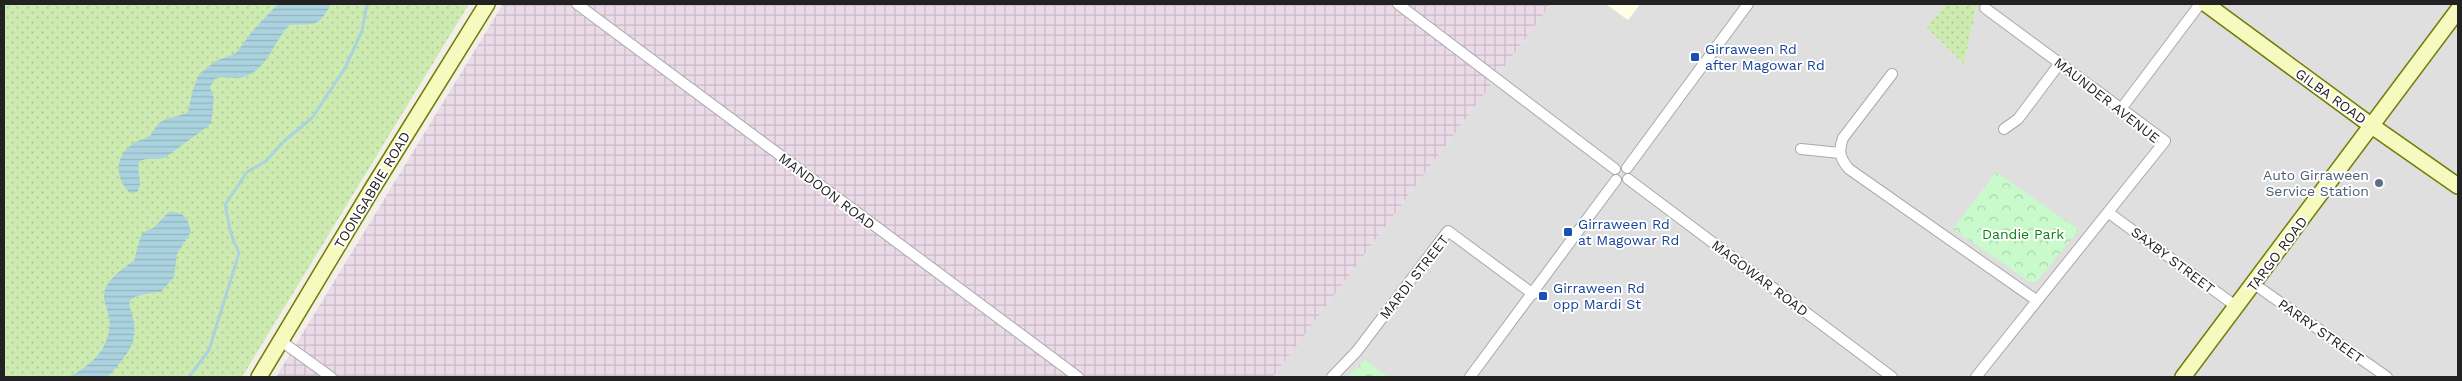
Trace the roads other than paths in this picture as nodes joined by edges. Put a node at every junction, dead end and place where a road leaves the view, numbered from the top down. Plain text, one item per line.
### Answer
1 (487, 4) edge
2 (577, 4) edge
3 (1398, 4) edge
4 (1748, 4) edge
5 (2200, 4) edge
6 (2206, 4) edge
7 (1985, 8) dead end
8 (2458, 10) edge
9 (2060, 64) junction
10 (1892, 74) dead end
11 (2121, 109) junction
12 (2372, 126) junction
13 (2004, 128) dead end
14 (1801, 149) dead end
15 (1840, 153) junction
16 (1627, 168) junction
17 (1615, 169) junction
18 (1628, 179) junction
19 (1616, 180) junction
20 (2458, 186) edge
21 (2109, 213) junction
22 (2254, 284) junction
23 (1533, 294) junction
24 (2036, 300) junction
25 (2237, 307) junction
26 (282, 341) junction
27 (259, 377) edge
28 (331, 377) edge
29 (1078, 377) edge
30 (1332, 377) edge
31 (1470, 377) edge
32 (1892, 377) edge
33 (1976, 377) edge
34 (2183, 377) edge
35 (2387, 377) edge

1 - 26 street, TOONGABBIE ROAD
2 - 29 street, MANDOON ROAD
3 - 17 street
4 - 16 street
5 - 11 street
6 - 12 street, GILBA ROAD
7 - 9 street, MAUNDER AVENUE
8 - 12 street, TARGO ROAD
9 - 11 street, MAUNDER AVENUE
9 - 13 street
10 - 15 street
11 - 21 street, MAUNDER AVENUE
12 - 20 street, GILBA ROAD
12 - 22 street, TARGO ROAD
14 - 15 street
15 - 24 street
16 - 17 street
16 - 18 street
17 - 19 street
18 - 19 street
18 - 32 street, MAGOWAR ROAD
19 - 23 street
21 - 24 street, MAUNDER AVENUE
21 - 25 street, SAXBY STREET
22 - 25 street, TARGO ROAD
22 - 35 street, PARRY STREET
23 - 30 street, MARDI STREET
23 - 31 street
24 - 33 street, MAUNDER AVENUE
25 - 34 street, TARGO ROAD
26 - 27 street, TOONGABBIE ROAD
26 - 28 street

